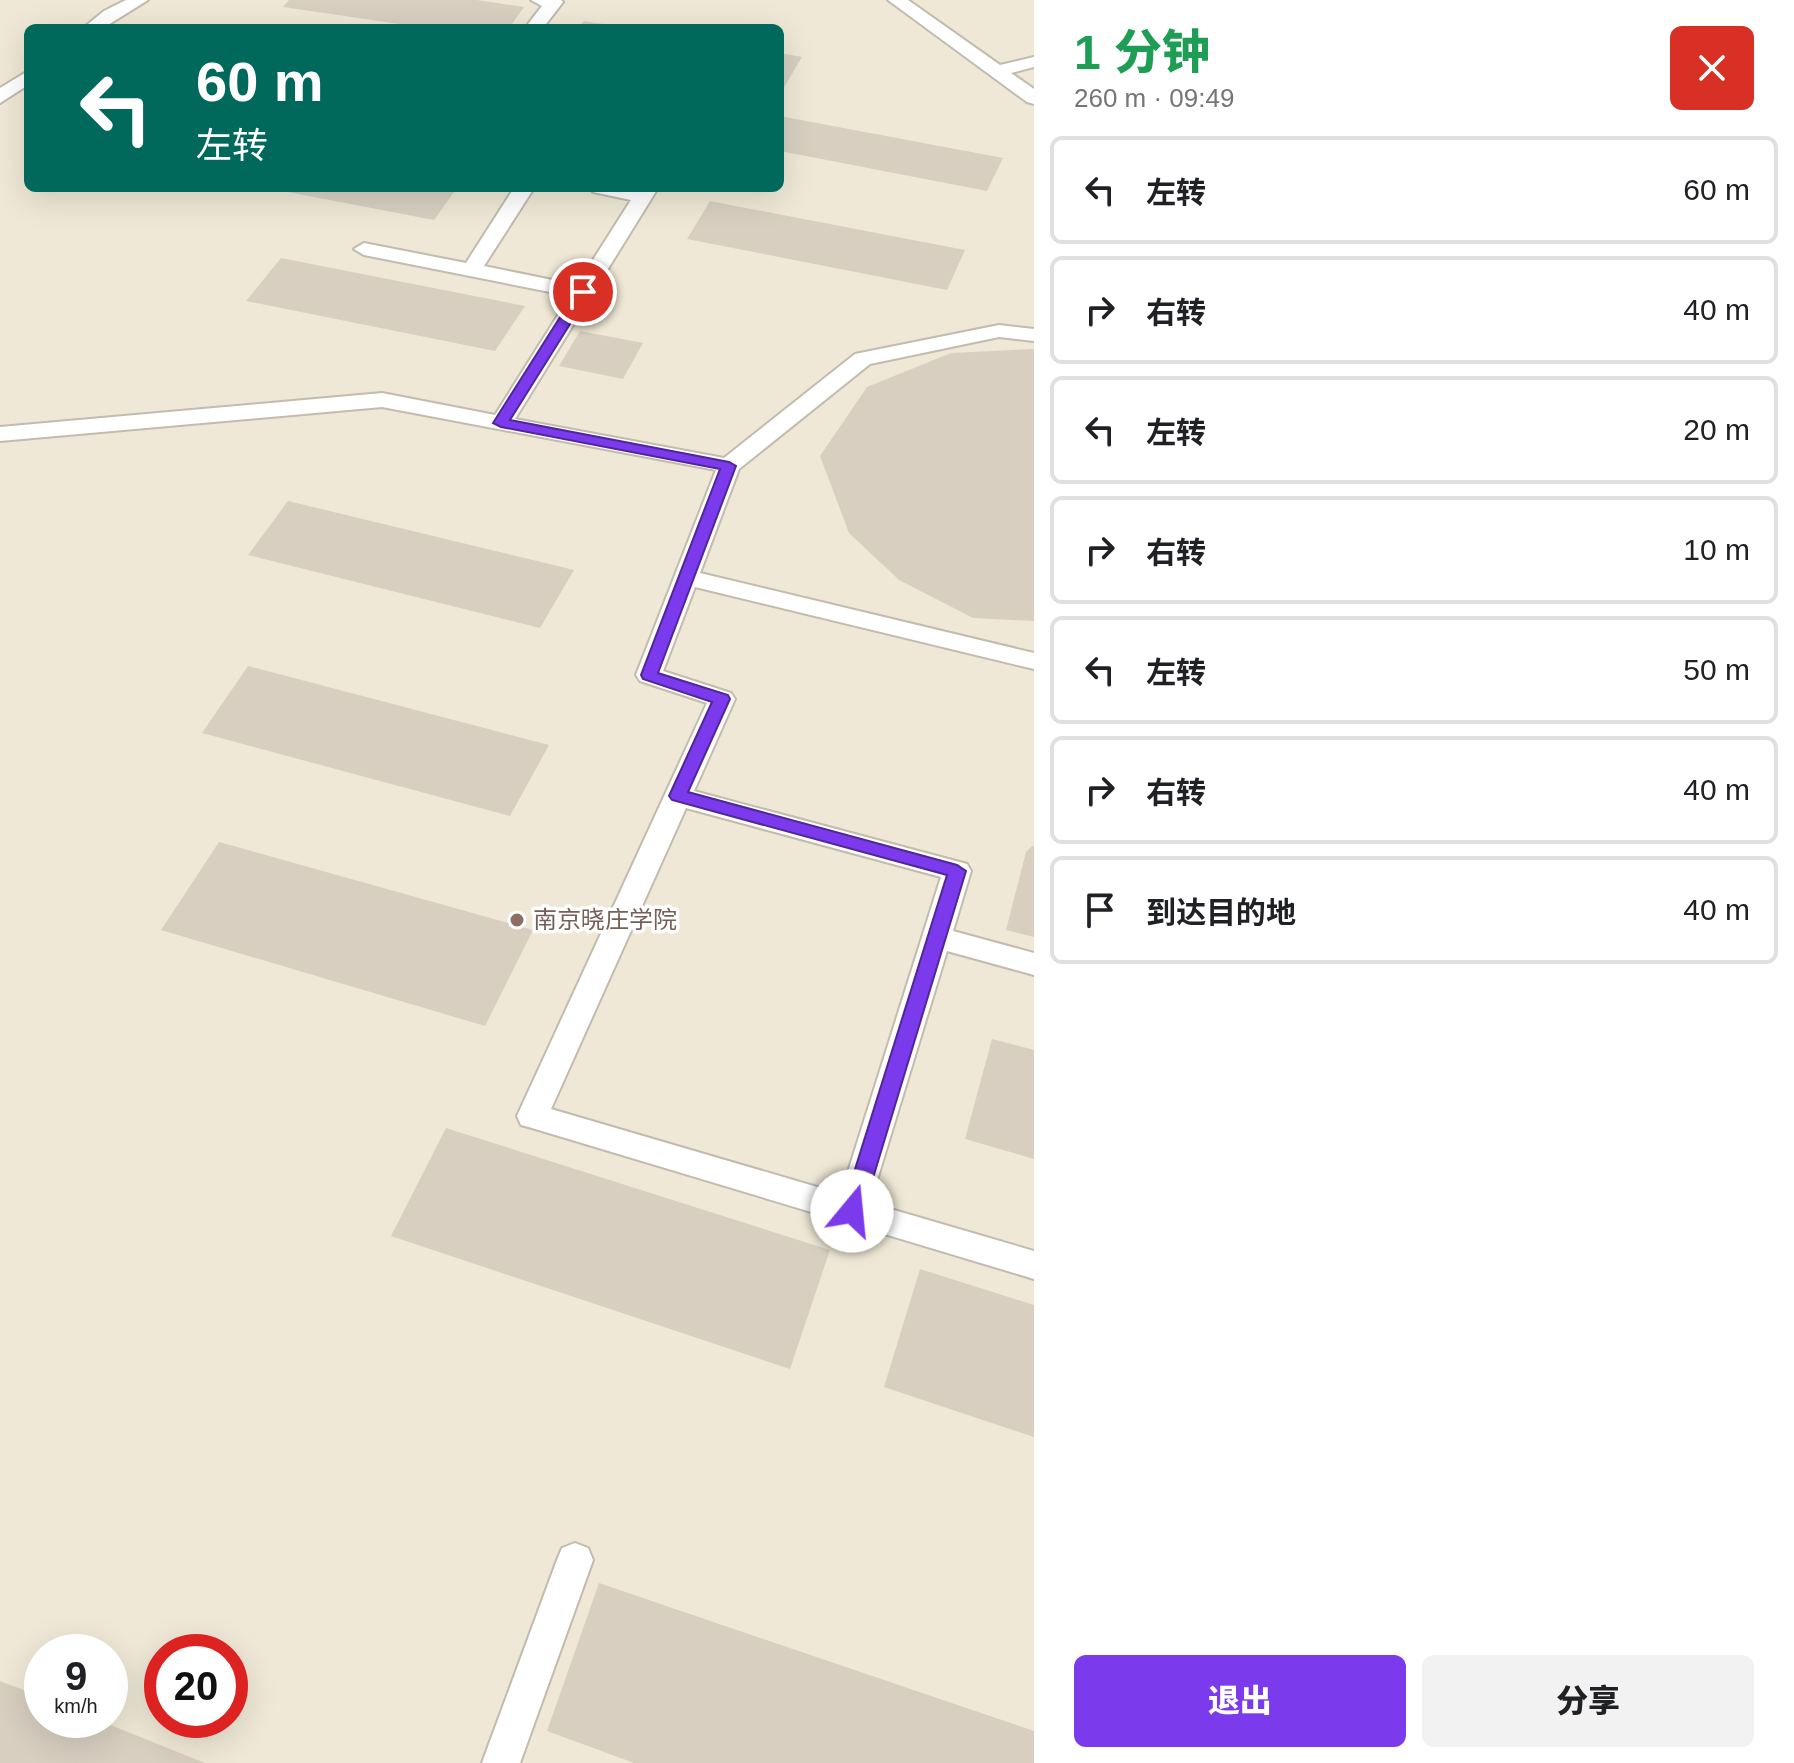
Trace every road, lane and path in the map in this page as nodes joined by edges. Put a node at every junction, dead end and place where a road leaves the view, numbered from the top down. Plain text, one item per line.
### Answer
1 (139, 0) edge
2 (540, 0) edge
3 (897, 0) edge
4 (99, 24) edge
5 (537, 24) edge
6 (1034, 62) edge
7 (998, 71) junction
8 (24, 79) edge
9 (0, 97) edge
10 (1034, 98) edge
11 (521, 192) edge
12 (646, 192) edge
13 (364, 249) dead end
14 (472, 270) junction
15 (583, 292) junction
16 (1034, 335) edge
17 (501, 423) junction
18 (0, 434) edge
19 (729, 466) junction
20 (686, 577) junction
21 (1034, 661) edge
22 (678, 796) junction
23 (937, 937) junction
24 (1034, 964) edge
25 (852, 1211) junction
26 (1034, 1265) edge
27 (575, 1560) dead end
28 (501, 1763) edge

1 - 4 lane
2 - 5 lane
3 - 7 lane
6 - 7 lane
7 - 10 lane
8 - 9 lane
11 - 14 lane
12 - 15 lane
13 - 14 lane
14 - 15 lane
15 - 17 lane
16 - 19 lane
17 - 18 lane
17 - 19 lane
19 - 20 lane
20 - 21 lane
20 - 22 lane
22 - 23 lane
22 - 25 lane
23 - 24 lane
23 - 25 lane
25 - 26 lane
27 - 28 lane

